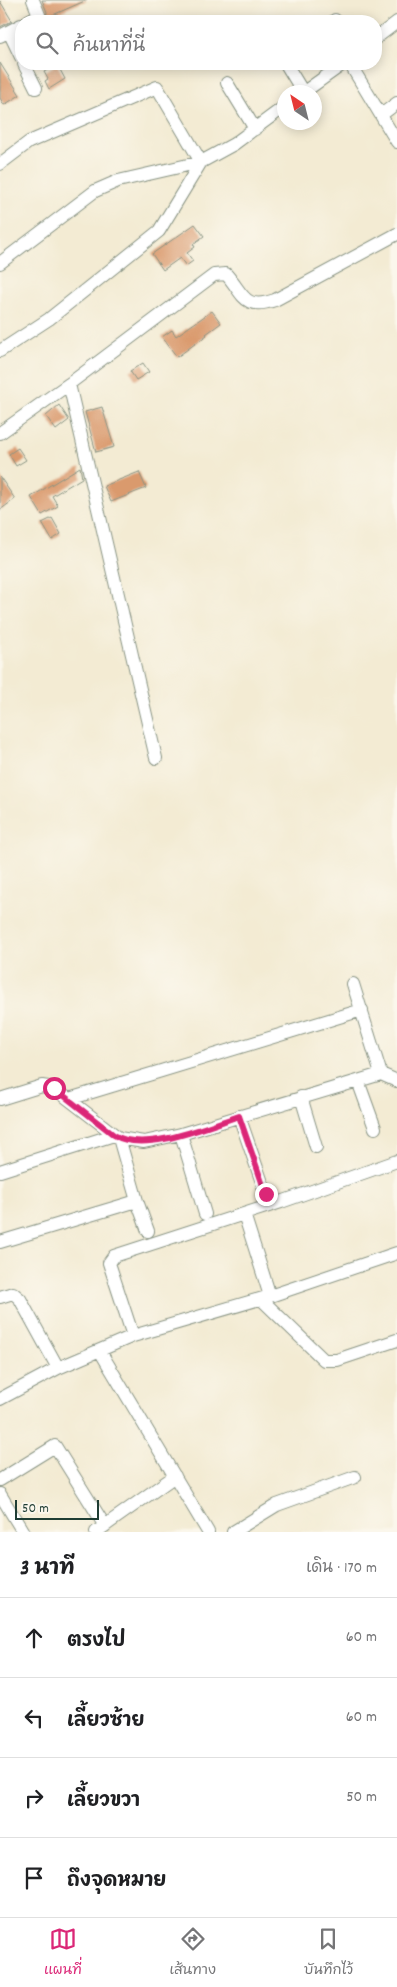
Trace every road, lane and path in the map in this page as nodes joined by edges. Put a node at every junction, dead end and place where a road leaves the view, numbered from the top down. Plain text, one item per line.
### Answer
1 (33, 0) edge
2 (40, 15) edge
3 (397, 22) edge
4 (382, 33) edge
5 (4, 34) edge
6 (15, 49) edge
7 (27, 70) edge
8 (290, 70) edge
9 (335, 70) edge
10 (354, 70) edge
11 (227, 83) dead end
12 (300, 85) edge
13 (314, 85) edge
14 (36, 88) dead end
15 (397, 103) edge
16 (277, 112) edge
17 (381, 115) junction
18 (254, 129) junction
19 (397, 142) edge
20 (201, 162) junction
21 (0, 164) edge
22 (397, 234) edge
23 (0, 263) edge
24 (0, 351) edge
25 (69, 384) junction
26 (0, 433) edge
27 (156, 758) dead end
28 (353, 984) dead end
29 (362, 1010) junction
30 (381, 1074) junction
31 (358, 1081) junction
32 (397, 1081) edge
33 (301, 1097) junction
34 (0, 1099) edge
35 (69, 1099) junction
36 (239, 1116) junction
37 (375, 1128) dead end
38 (181, 1134) junction
39 (116, 1137) junction
40 (316, 1147) dead end
41 (397, 1161) edge
42 (0, 1171) edge
43 (266, 1194) dead end
44 (136, 1200) junction
45 (205, 1214) dead end
46 (244, 1214) junction
47 (148, 1232) dead end
48 (0, 1242) edge
49 (397, 1253) edge
50 (0, 1297) edge
51 (266, 1297) junction
52 (133, 1336) junction
53 (397, 1340) edge
54 (100, 1350) junction
55 (58, 1368) junction
56 (0, 1399) edge
57 (175, 1476) junction
58 (355, 1477) dead end
59 (0, 1480) edge
60 (0, 1494) edge
61 (100, 1529) edge
62 (23, 1532) edge
63 (208, 1532) edge
64 (232, 1532) edge

1 - 2 street
3 - 4 street
5 - 6 street
7 - 14 street
8 - 12 street
9 - 13 street
10 - 17 street
11 - 18 street
15 - 17 street
16 - 18 street
17 - 19 street
18 - 20 street
20 - 21 street
20 - 23 street
20 - 24 street
22 - 25 street
25 - 26 street
25 - 27 street
28 - 29 street
29 - 30 street
29 - 35 street
30 - 31 street
30 - 32 street
31 - 33 street
31 - 37 street
33 - 36 street
33 - 40 street
34 - 35 street
35 - 39 street
36 - 38 street
36 - 43 street
38 - 39 street
38 - 45 street
39 - 42 street
39 - 44 street
41 - 46 street
44 - 47 street
44 - 48 street
46 - 51 street
46 - 52 street
49 - 51 street
50 - 55 street
51 - 52 street
51 - 53 street
52 - 54 street
54 - 55 street
54 - 57 street
55 - 56 street
57 - 61 street
57 - 63 street
58 - 64 street
59 - 61 street
60 - 62 street

